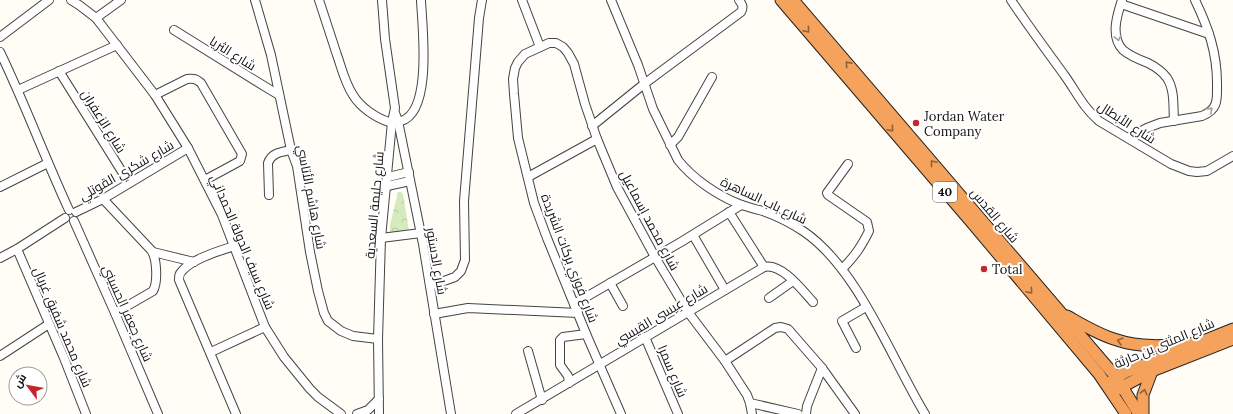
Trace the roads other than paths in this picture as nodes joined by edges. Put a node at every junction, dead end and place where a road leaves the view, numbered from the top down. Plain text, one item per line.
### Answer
1 (49, 0) edge
2 (71, 0) edge
3 (255, 0) edge
4 (319, 0) edge
5 (382, 0) edge
6 (421, 0) edge
7 (482, 0) edge
8 (522, 0) edge
9 (611, 0) edge
10 (739, 0) edge
11 (781, 0) edge
12 (793, 0) edge
13 (1011, 0) edge
14 (1194, 0) edge
15 (118, 1) edge
16 (1121, 2) edge
17 (96, 18) junction
18 (174, 30) dead end
19 (1209, 34) junction
20 (0, 37) edge
21 (117, 46) junction
22 (540, 47) junction
23 (0, 52) edge
24 (60, 71) junction
25 (712, 77) dead end
26 (644, 84) junction
27 (18, 90) junction
28 (155, 95) junction
29 (279, 95) junction
30 (1174, 121) junction
31 (395, 122) junction
32 (592, 126) junction
33 (1128, 138) junction
34 (597, 139) junction
35 (670, 144) junction
36 (188, 148) junction
37 (291, 150) junction
38 (1233, 156) edge
39 (48, 163) junction
40 (848, 164) dead end
41 (409, 172) junction
42 (388, 177) junction
43 (528, 177) junction
44 (205, 180) junction
45 (410, 181) junction
46 (129, 183) junction
47 (387, 186) junction
48 (0, 187) edge
49 (270, 195) dead end
50 (103, 199) junction
51 (741, 205) junction
52 (73, 211) junction
53 (729, 212) junction
54 (65, 218) junction
55 (74, 221) junction
56 (421, 233) junction
57 (693, 235) junction
58 (381, 238) junction
59 (234, 246) junction
60 (17, 248) junction
61 (153, 252) junction
62 (655, 257) junction
63 (0, 258) edge
64 (194, 262) junction
65 (764, 267) junction
66 (842, 269) junction
67 (793, 281) junction
68 (610, 283) junction
69 (430, 286) junction
70 (725, 290) junction
71 (769, 298) dead end
72 (813, 302) dead end
73 (574, 304) junction
74 (623, 306) dead end
75 (866, 307) junction
76 (688, 312) junction
77 (1061, 312) junction
78 (115, 313) junction
79 (578, 313) junction
80 (434, 314) junction
81 (49, 324) junction
82 (265, 326) junction
83 (1233, 329) edge
84 (586, 334) junction
85 (645, 337) junction
86 (378, 339) junction
87 (1233, 339) edge
88 (1200, 343) junction
89 (856, 348) dead end
90 (528, 351) dead end
91 (211, 352) junction
92 (0, 356) edge
93 (725, 361) junction
94 (599, 365) junction
95 (822, 368) junction
96 (1152, 371) junction
97 (1119, 381) junction
98 (569, 383) junction
99 (1110, 389) junction
100 (379, 399) junction
101 (542, 400) junction
102 (750, 402) junction
103 (86, 414) edge
104 (158, 414) edge
105 (236, 414) edge
106 (341, 414) edge
107 (357, 414) edge
108 (379, 414) edge
109 (451, 414) edge
110 (516, 414) edge
111 (621, 414) edge
112 (678, 414) edge
113 (752, 414) edge
114 (798, 414) edge
115 (806, 414) edge
116 (855, 414) edge
117 (925, 414) edge
118 (1126, 414) edge
119 (1139, 414) edge
120 (1143, 414) edge

1 - 20 street
2 - 17 street, شارع سيف الدولة الحمداني
3 - 29 street, شارع هاشم الأتاسي
4 - 31 street
5 - 31 street, شارع الدستور
6 - 31 street
7 - 69 street
8 - 22 street
9 - 26 street, شارع باب الساهرة
10 - 26 street
11 -> 99 highway, شارع القدس / 40
77 -> 12 highway, شارع القدس / 40
13 - 33 street, شارع الأبطال
14 - 19 street
15 - 17 street
16 - 19 street
16 -> 30 street
17 - 21 street, شارع سيف الدولة الحمداني
18 - 29 street, شارع الثريا
30 -> 19 street
21 - 24 street
21 - 28 street, شارع سيف الدولة الحمداني
22 - 32 street, شارع محمد إسماعيل
22 - 43 street, شارع فوزي بركات الشريدة
23 - 27 street
24 - 27 street
24 - 46 street, شارع الزعفران
25 - 35 street
26 - 32 street
26 - 35 street, شارع باب الساهرة
27 - 39 street
28 - 36 street, شارع سيف الدولة الحمداني
28 - 44 street
29 - 37 street, شارع هاشم الأتاسي
30 - 33 street
31 - 41 street, شارع الدستور
31 - 42 street, شارع حليمة السعدية
32 - 34 street, شارع محمد إسماعيل
33 - 38 street, شارع الأبطال
34 - 43 street
34 - 62 street, شارع محمد إسماعيل
35 - 51 street, شارع باب الساهرة
36 - 44 street, شارع سيف الدولة الحمداني
36 - 46 street, شارع شكري القوتلي
37 - 49 street
37 - 86 street, شارع هاشم الأتاسي
39 - 48 street
39 - 52 street
40 - 66 street
41 - 42 street
41 - 45 street, شارع الدستور
42 - 47 street, شارع حليمة السعدية
43 - 73 street, شارع فوزي بركات الشريدة
44 - 59 street, شارع سيف الدولة الحمداني
45 - 47 street
45 - 56 street, شارع الدستور
46 - 50 street, شارع شكري القوتلي
47 - 58 street, شارع حليمة السعدية
50 - 52 street, شارع شكري القوتلي
50 - 61 street
51 - 53 street
51 - 66 street, شارع باب الساهرة
52 - 54 street
52 - 55 street
53 - 57 street
53 - 65 street
54 - 55 street
54 - 60 street
55 - 78 street, شارع جعفر الحسيني
56 - 58 street
56 - 69 street, شارع الدستور
57 - 62 street
57 - 70 street
58 - 86 street, شارع حليمة السعدية
59 - 64 street
59 - 82 street, شارع سيف الدولة الحمداني
60 - 63 street
60 - 81 street, شارع محمد شفيق غربال
61 - 64 street
61 - 78 street
62 - 68 street
62 - 76 street, شارع محمد إسماعيل
64 - 91 street
65 - 67 street
65 - 70 street, شارع عيسى القيسي
66 - 75 street, شارع باب الساهرة
67 - 71 street
67 - 72 street
68 - 73 street
68 - 74 street
69 - 80 street, شارع الدستور
70 - 76 street, شارع عيسى القيسي
73 - 79 street, شارع فوزي بركات الشريدة
75 - 89 street
75 - 117 street, شارع باب الساهرة
76 - 85 street, شارع عيسى القيسي
76 - 93 street, شارع محمد إسماعيل
88 -> 77 highway
77 - 97 highway, شارع القدس / 40
78 - 104 street, شارع جعفر الحسيني
79 - 80 street
79 - 84 street, شارع فوزي بركات الشريدة
80 - 109 street, شارع الدستور
81 - 92 street
81 - 103 street, شارع محمد شفيق غربال
82 - 91 street
82 - 106 street, شارع سيف الدولة الحمداني
83 - 88 highway, شارع المثنى بن حارثة
84 - 94 street, شارع فوزي بركات الشريدة
84 - 98 street
85 - 94 street, شارع عيسى القيسي
85 - 112 street, شارع سمرا
86 - 100 street, شارع حليمة السعدية
87 - 96 highway, شارع المثنى بن حارثة
88 - 97 highway, شارع المثنى بن حارثة
90 - 101 street
91 - 105 street
93 - 95 street
93 - 102 street, شارع محمد إسماعيل
94 - 98 street, شارع عيسى القيسي
94 - 111 street, شارع فوزي بركات الشريدة
95 - 115 street
95 - 116 street
96 - 97 highway, شارع المثنى بن حارثة
120 -> 96 highway
97 - 99 highway, شارع المثنى بن حارثة
97 - 119 highway, شارع القدس / 40
98 - 101 street, شارع عيسى القيسي
99 - 118 highway, شارع القدس / 40
100 - 107 street
100 - 108 street, شارع حليمة السعدية
101 - 110 street, شارع عيسى القيسي
102 - 113 street, شارع محمد إسماعيل
102 - 114 street

